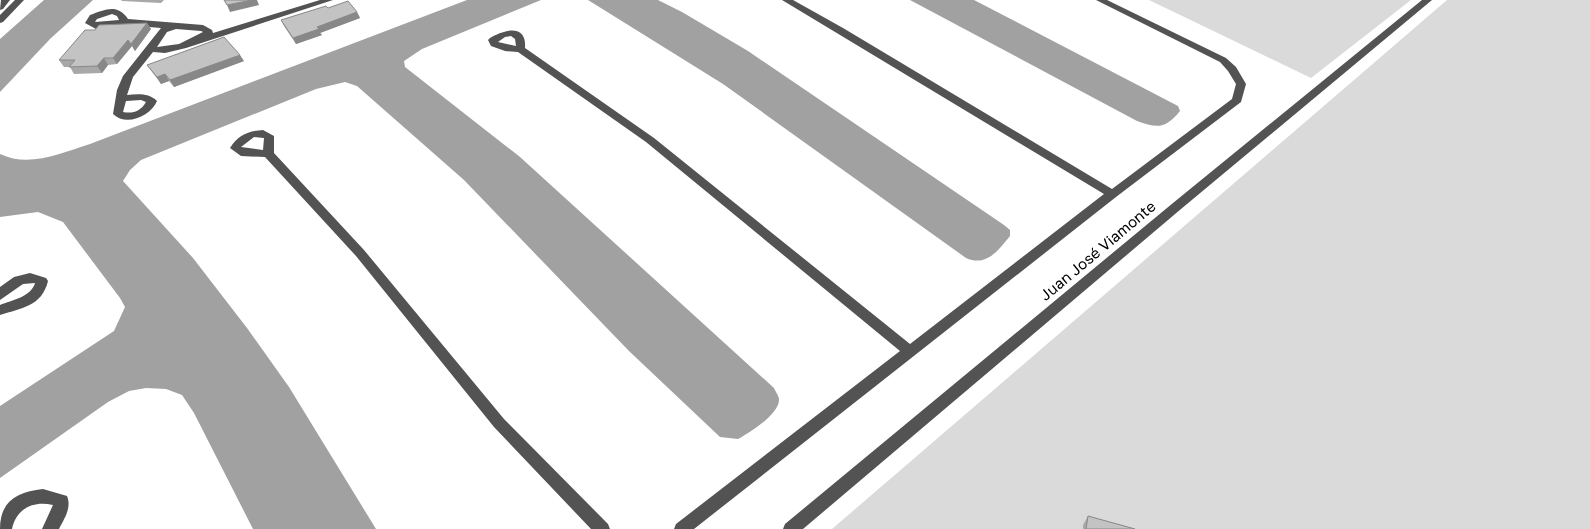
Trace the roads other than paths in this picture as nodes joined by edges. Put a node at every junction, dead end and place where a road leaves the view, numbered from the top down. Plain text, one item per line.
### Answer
1 (6, 0) edge
2 (20, 0) edge
3 (329, 0) edge
4 (786, 0) edge
5 (1100, 0) edge
6 (1428, 0) edge
7 (0, 7) edge
8 (0, 20) edge
9 (125, 22) edge
10 (203, 28) junction
11 (158, 29) junction
12 (230, 29) junction
13 (203, 38) junction
14 (152, 46) junction
15 (520, 49) dead end
16 (166, 50) junction
17 (145, 58) junction
18 (122, 98) dead end
19 (268, 154) dead end
20 (1112, 194) junction
21 (0, 295) edge
22 (0, 310) edge
23 (909, 351) junction
24 (4, 529) edge
25 (50, 529) edge
26 (602, 529) edge
27 (682, 529) edge
28 (791, 529) edge

1 - 7 street
2 - 8 street
3 - 12 street
4 - 20 street
5 - 20 street
6 - 28 street, Juan José Viamonte
9 - 11 street
10 - 11 street
10 - 12 street
10 - 13 street
11 - 14 street
12 - 13 street
13 - 16 street
14 - 16 street
14 - 17 street
15 - 23 street
16 - 17 street
17 - 18 street
19 - 26 street
20 - 23 street
21 - 22 street
23 - 27 street
24 - 25 street

